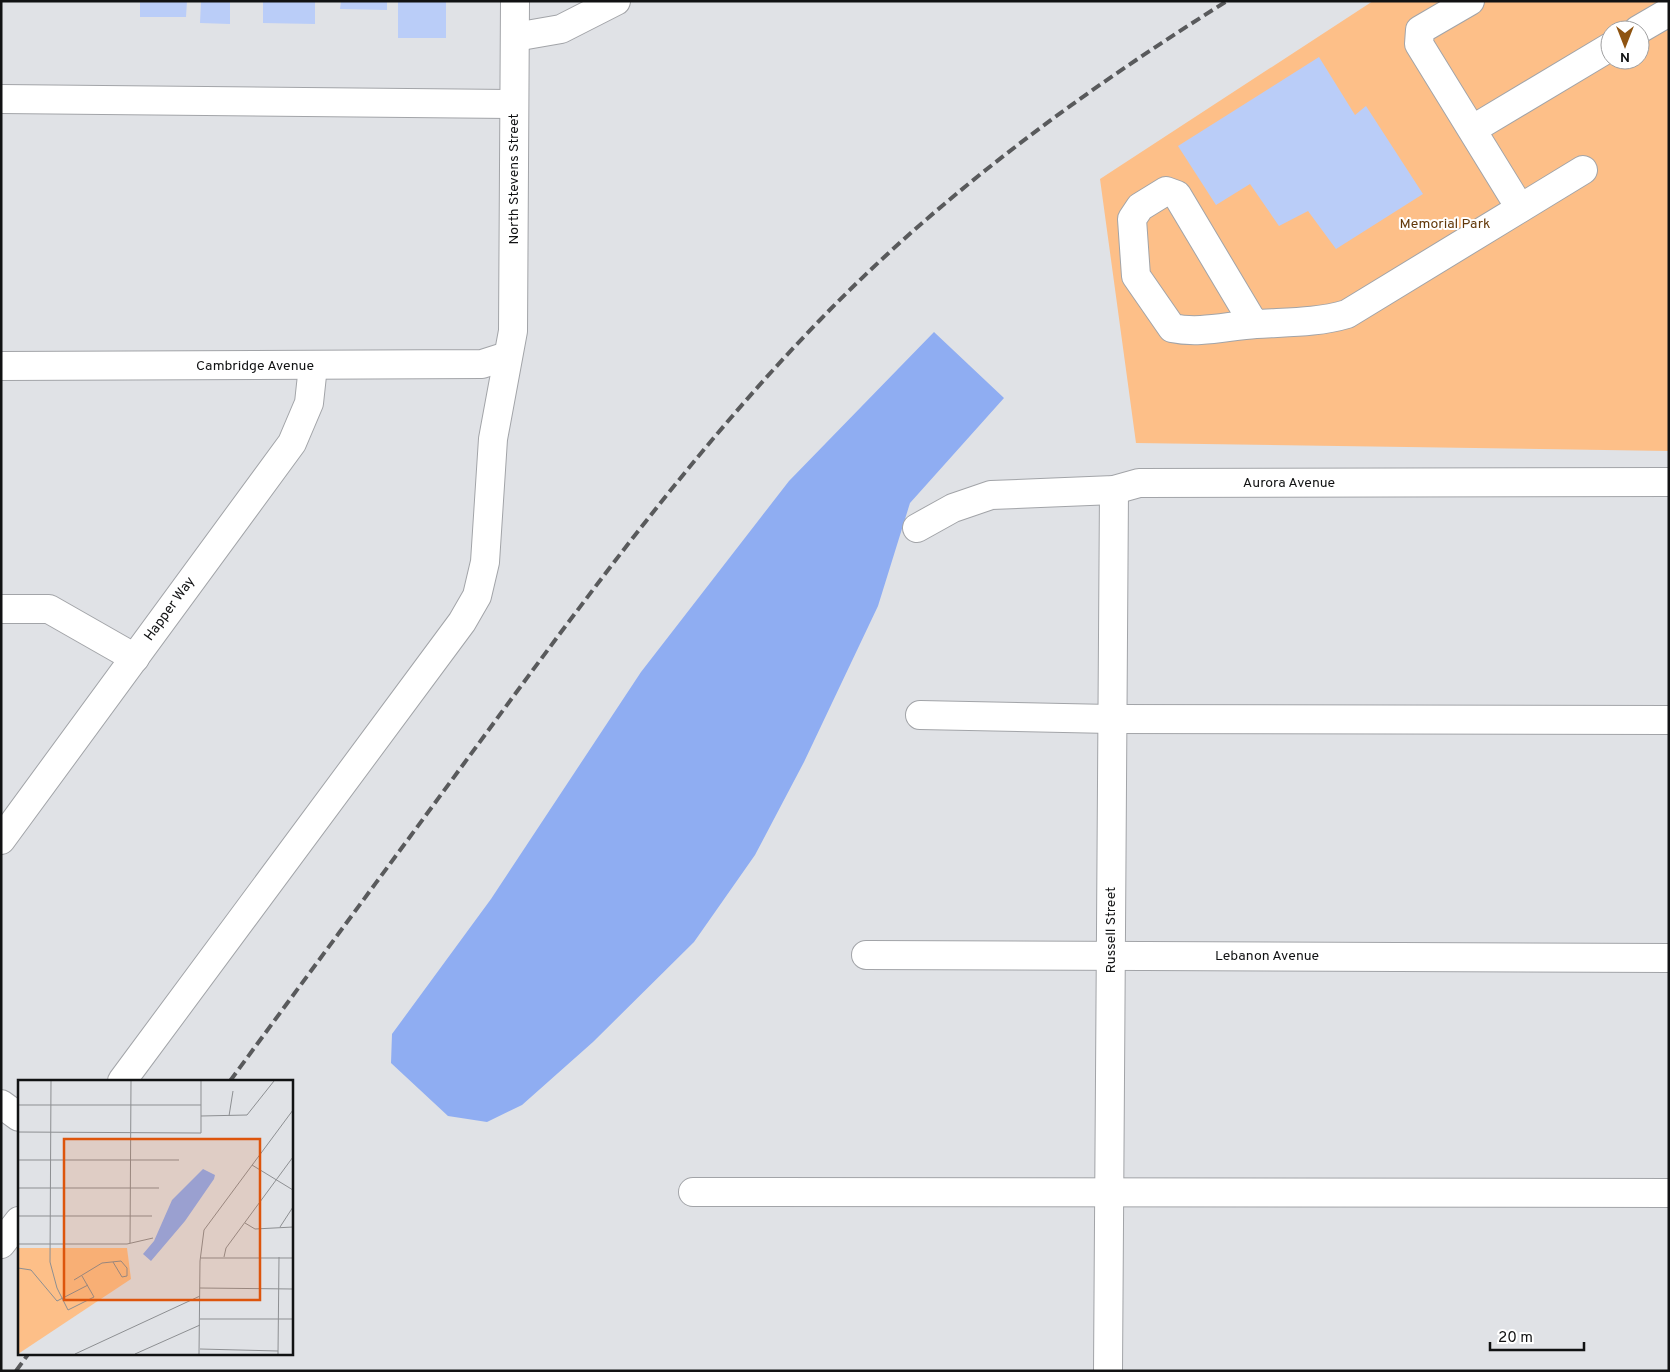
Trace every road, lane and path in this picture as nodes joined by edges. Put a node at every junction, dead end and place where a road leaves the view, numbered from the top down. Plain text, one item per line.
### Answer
1 (515, 1) edge
2 (616, 1) edge
3 (1470, 1) edge
4 (1669, 12) edge
5 (1650, 23) edge
6 (515, 37) junction
7 (1600, 53) edge
8 (1, 99) edge
9 (514, 104) junction
10 (1473, 129) junction
11 (1584, 170) dead end
12 (1520, 208) junction
13 (1254, 324) junction
14 (507, 356) junction
15 (1, 366) edge
16 (313, 366) junction
17 (1669, 482) edge
18 (1114, 490) junction
19 (917, 528) dead end
20 (1, 609) edge
21 (134, 658) junction
22 (920, 715) dead end
23 (1111, 719) junction
24 (1669, 720) edge
25 (1, 840) edge
26 (866, 955) dead end
27 (1111, 955) junction
28 (1669, 958) edge
29 (123, 1080) edge
30 (1, 1104) edge
31 (18, 1116) edge
32 (693, 1192) dead end
33 (1109, 1192) junction
34 (1669, 1193) edge
35 (18, 1222) edge
36 (1, 1244) edge
37 (1108, 1371) edge

1 - 6 street, North Stevens Street
2 - 6 street
3 - 10 street
4 - 5 street
6 - 9 street, North Stevens Street
7 - 10 street
8 - 9 street
9 - 14 street, North Stevens Street
10 - 12 street
11 - 12 street
12 - 13 street
13 - 13 street
14 - 16 street, Cambridge Avenue
14 - 29 street, North Stevens Street
15 - 16 street, Cambridge Avenue
16 - 21 street, Happer Way
17 - 18 street, Aurora Avenue
18 - 19 street, Aurora Avenue
18 - 23 street, Russell Street
20 - 21 street
21 - 25 street, Happer Way
22 - 23 street
23 - 24 street
23 - 27 street, Russell Street
26 - 27 street, Lebanon Avenue
27 - 28 street, Lebanon Avenue
27 - 33 street, Russell Street
30 - 31 street
32 - 33 street
33 - 34 street
33 - 37 street, Russell Street
35 - 36 street

